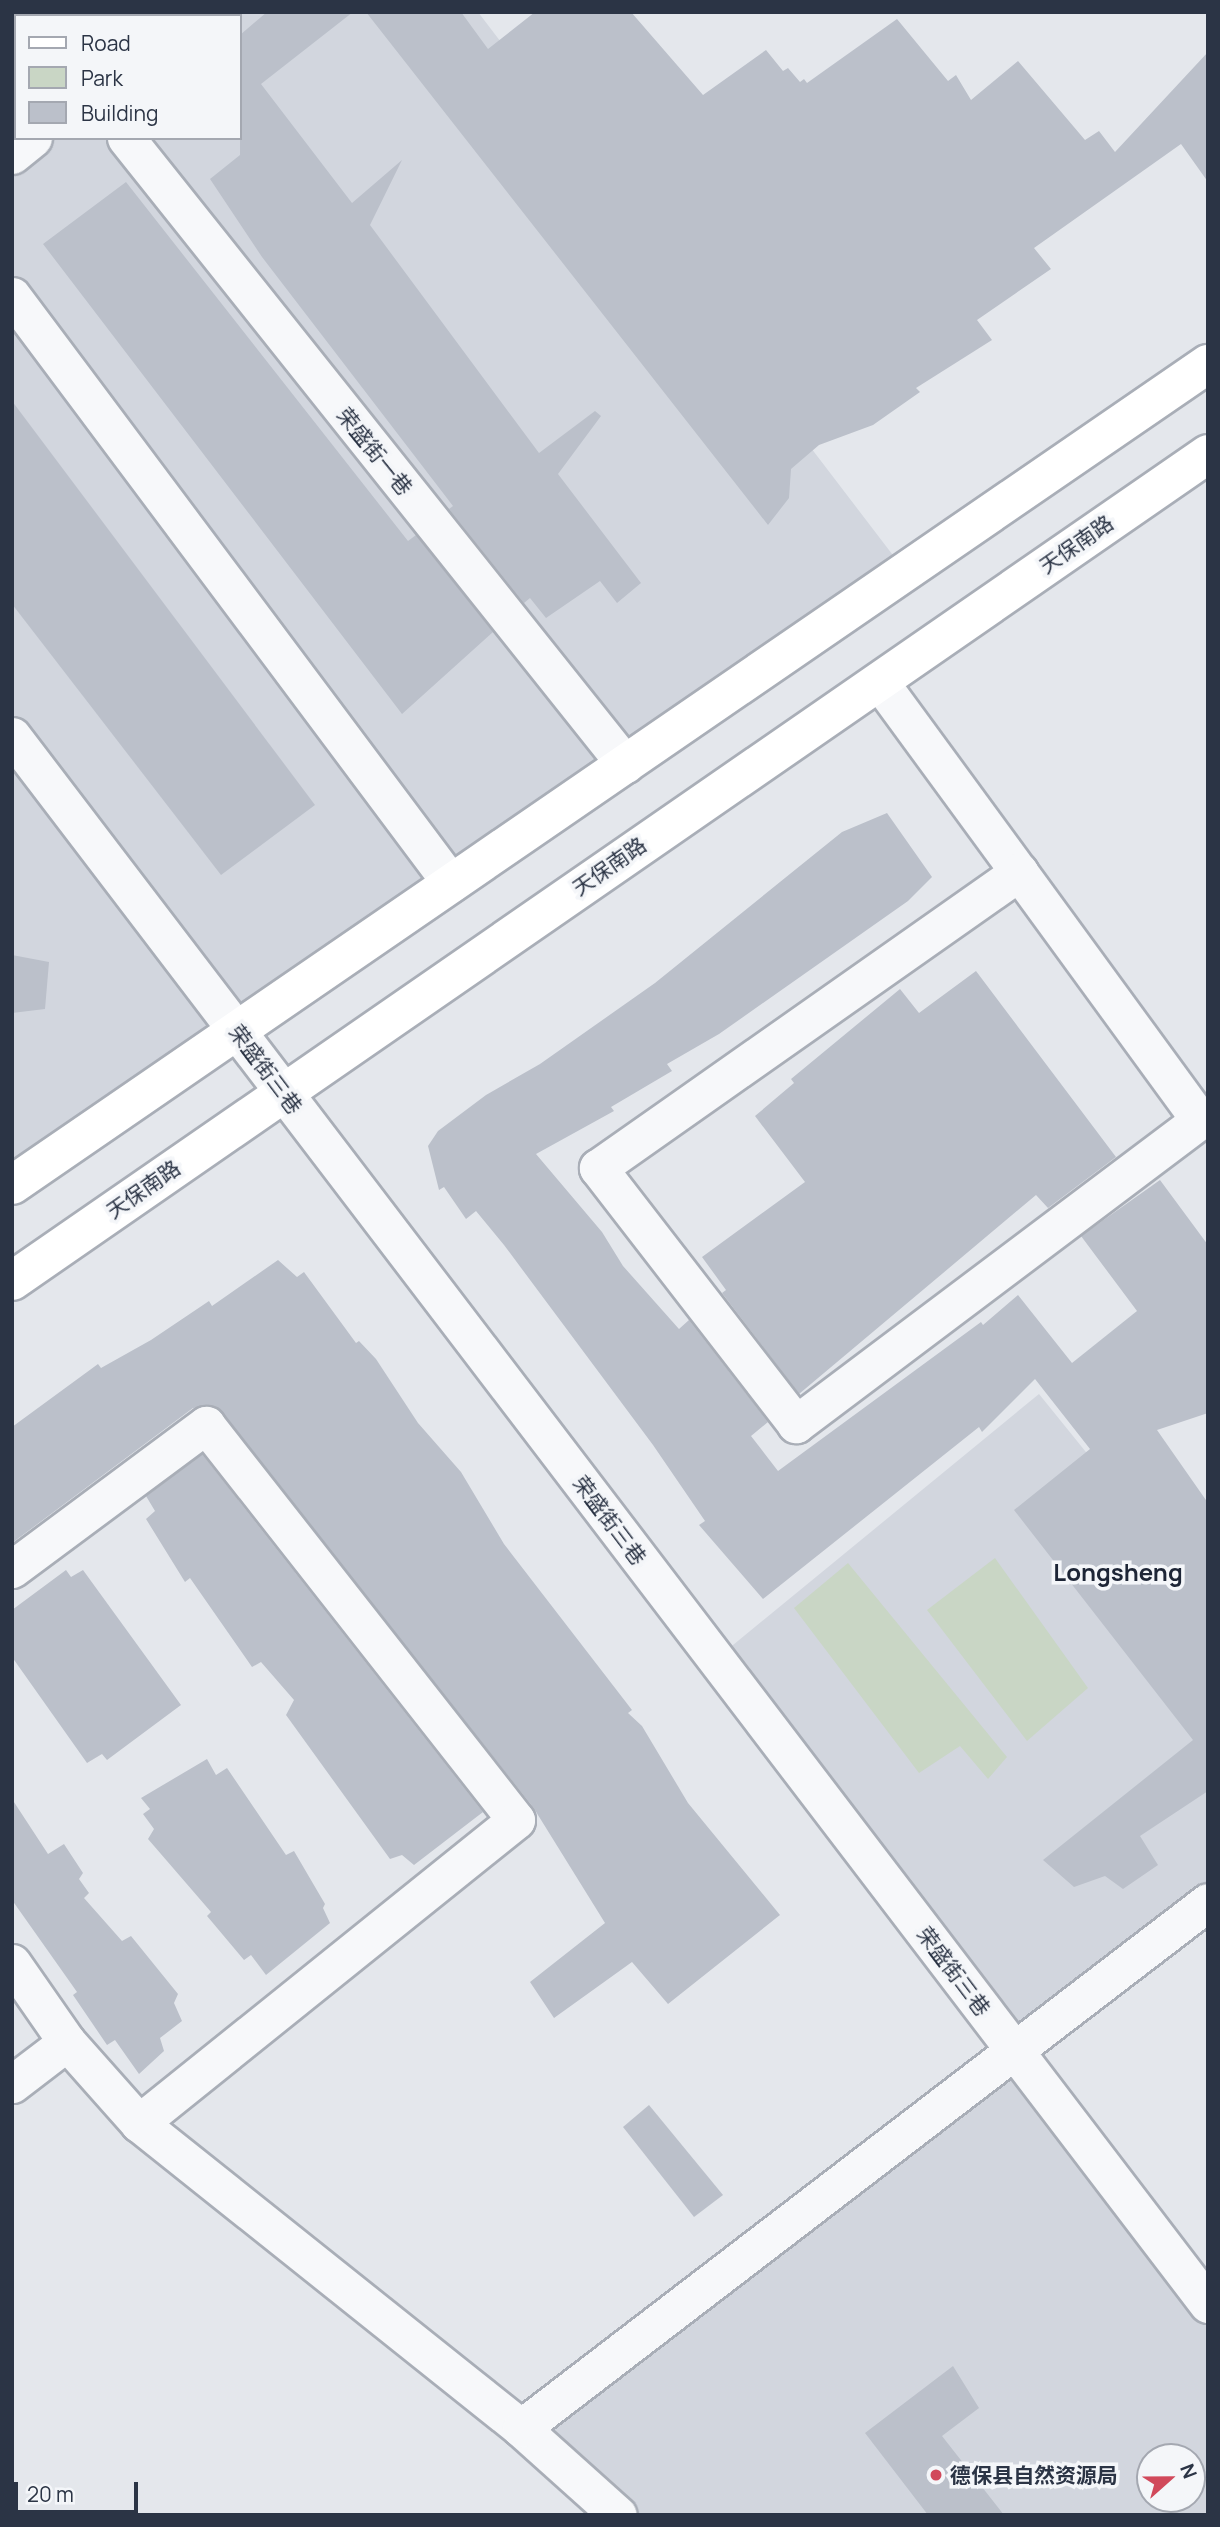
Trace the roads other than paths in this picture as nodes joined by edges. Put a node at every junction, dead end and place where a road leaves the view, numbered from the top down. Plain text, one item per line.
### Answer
1 (31, 140) edge
2 (128, 140) edge
3 (12, 155) edge
4 (12, 296) edge
5 (1208, 364) edge
6 (1208, 454) edge
7 (878, 681) junction
8 (12, 736) edge
9 (625, 764) junction
10 (1019, 873) junction
11 (451, 883) junction
12 (236, 1030) junction
13 (283, 1091) junction
14 (1204, 1125) edge
15 (12, 1185) edge
16 (12, 1281) edge
17 (12, 1569) edge
18 (1208, 1902) edge
19 (12, 1963) edge
20 (67, 2042) junction
21 (1012, 2048) junction
22 (12, 2084) edge
23 (139, 2123) junction
24 (1208, 2304) edge
25 (521, 2428) junction
26 (618, 2515) edge

1 - 3 street
2 - 9 street, 荣盛街一巷
4 - 11 street
5 - 9 street
6 - 7 street, 天保南路
7 - 10 street
7 - 13 street, 天保南路
8 - 12 street, 荣盛街三巷
9 - 11 street
10 - 14 street
10 - 14 street
11 - 12 street
12 - 13 street, 荣盛街三巷
12 - 15 street
13 - 16 street, 天保南路
13 - 21 street, 荣盛街三巷
17 - 23 street
18 - 21 street
19 - 20 street
20 - 22 street
20 - 23 street
21 - 24 street, 荣盛街三巷
21 - 25 street
23 - 25 street
25 - 26 street

